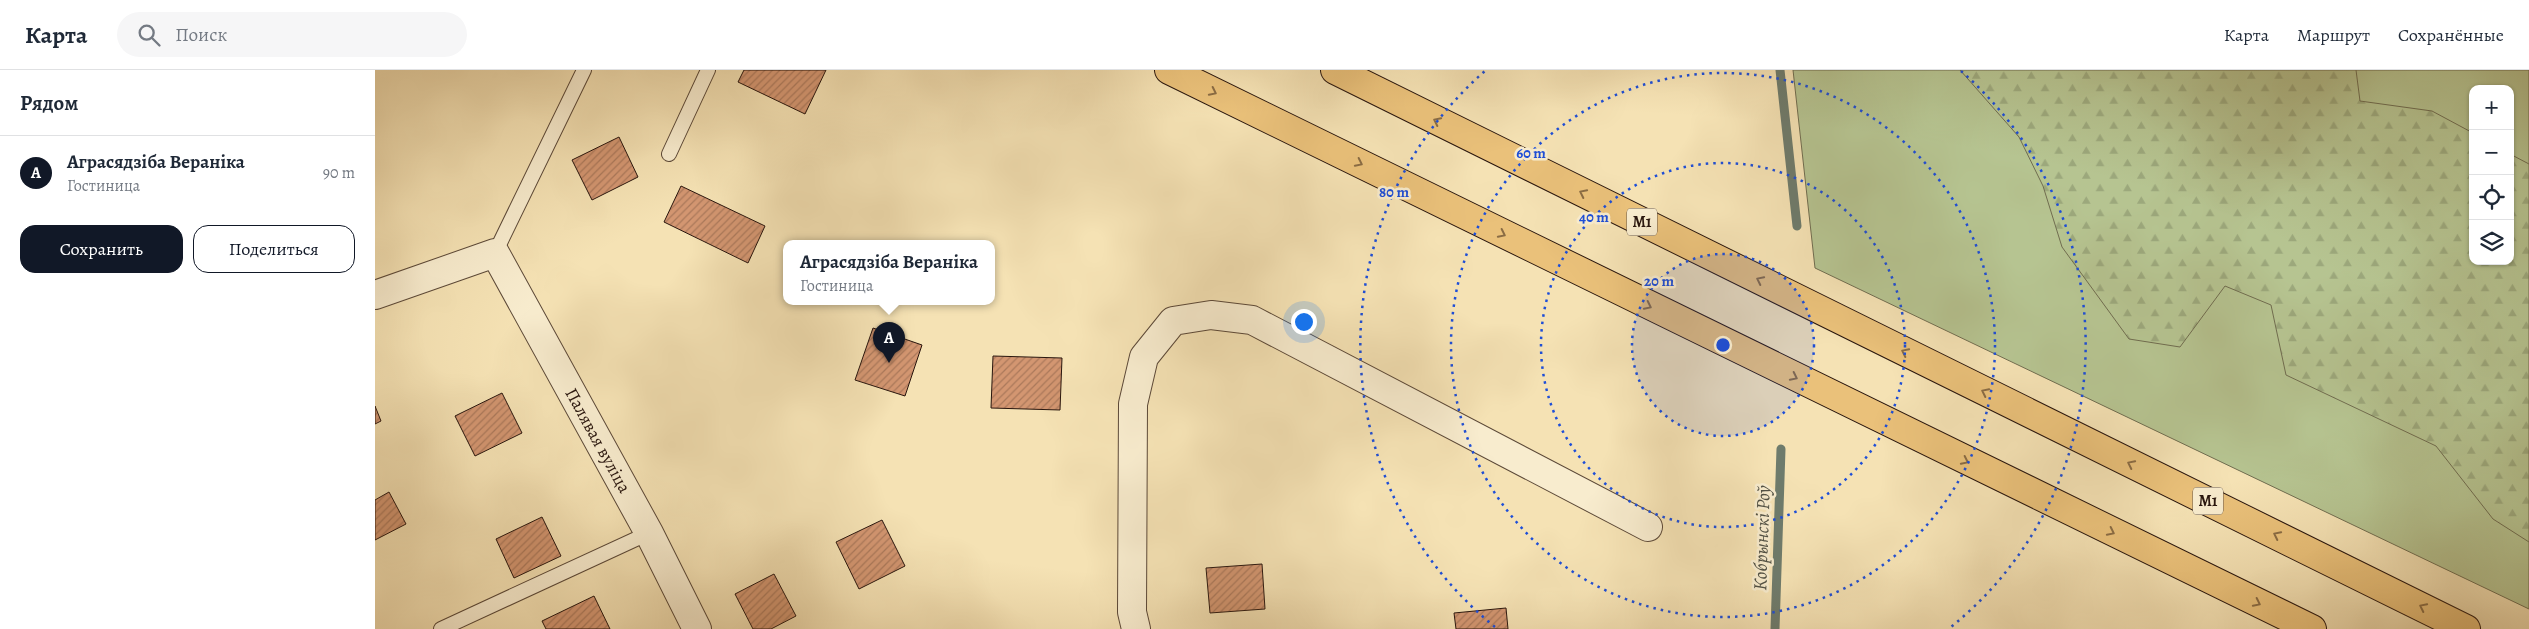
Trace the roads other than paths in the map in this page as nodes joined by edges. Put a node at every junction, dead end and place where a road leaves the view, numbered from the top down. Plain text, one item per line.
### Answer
1 (584, 70) edge
2 (707, 70) edge
3 (1169, 70) edge
4 (1335, 70) edge
5 (669, 154) dead end
6 (495, 253) junction
7 (375, 295) edge
8 (1648, 527) dead end
9 (649, 532) junction
10 (441, 629) edge
11 (697, 629) edge
12 (1136, 629) edge
13 (2312, 629) edge
14 (2466, 629) edge

1 - 6 lane
2 - 5 lane
3 -> 13 highway
14 -> 4 highway, М1
6 - 7 street
6 - 9 street, Палявая вуліца
8 - 12 street
9 - 10 lane
9 - 11 street, Палявая вуліца

